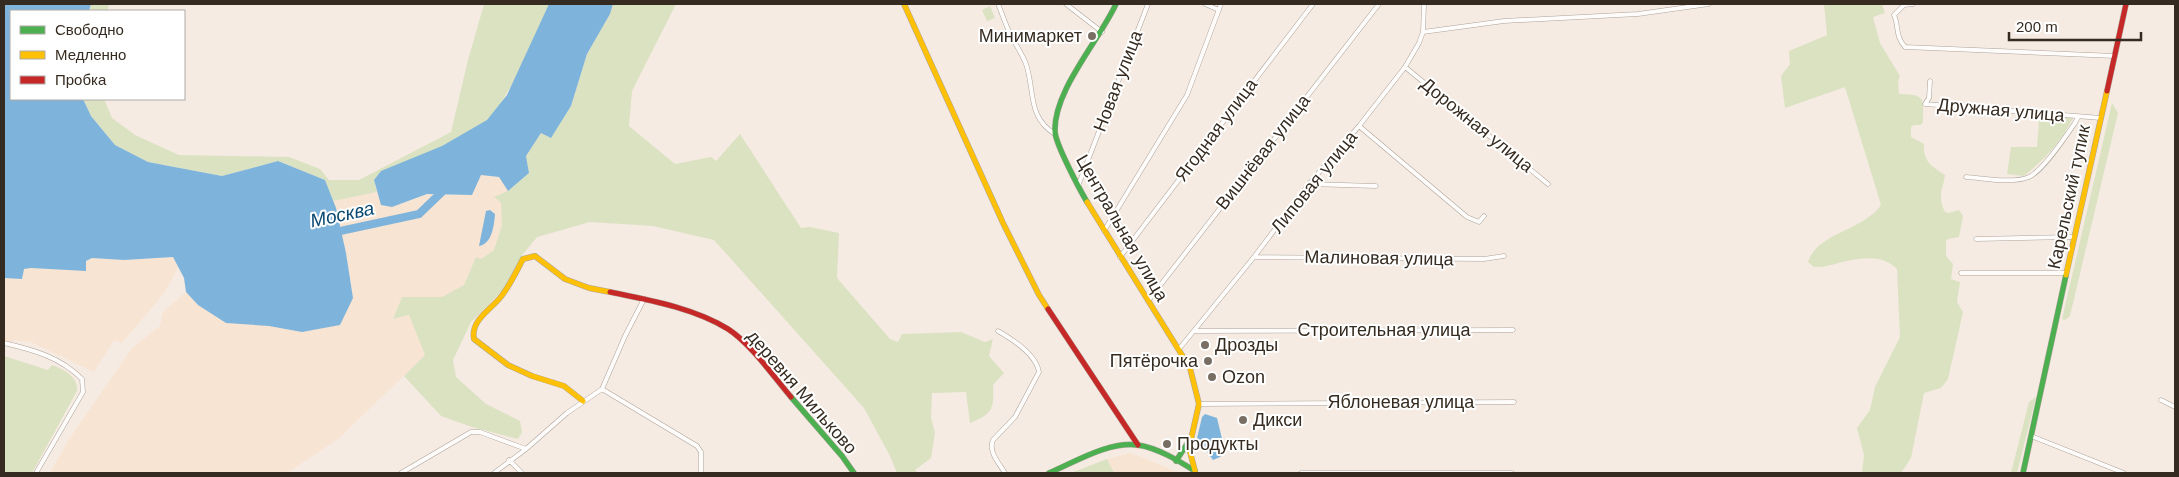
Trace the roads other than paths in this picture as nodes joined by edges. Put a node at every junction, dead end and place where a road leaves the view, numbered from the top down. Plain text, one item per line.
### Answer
1 (904, 4) edge
2 (998, 4) edge
3 (1066, 4) edge
4 (1116, 4) edge
5 (1148, 4) edge
6 (1205, 4) edge
7 (1221, 4) edge
8 (1313, 4) edge
9 (1379, 4) edge
10 (1424, 4) edge
11 (1709, 4) edge
12 (1913, 4) edge
13 (2126, 4) edge
14 (1219, 10) junction
15 (1102, 32) junction
16 (1423, 32) junction
17 (2114, 56) junction
18 (1405, 67) junction
19 (1930, 81) dead end
20 (2078, 117) junction
21 (2101, 118) junction
22 (1359, 126) junction
23 (1055, 134) junction
24 (1966, 177) dead end
25 (1309, 184) junction
26 (1548, 184) dead end
27 (1376, 186) dead end
28 (1078, 187) junction
29 (1484, 216) dead end
30 (1104, 231) junction
31 (2074, 237) junction
32 (1976, 239) dead end
33 (1504, 256) dead end
34 (1120, 257) junction
35 (1254, 257) junction
36 (1961, 273) dead end
37 (2066, 274) junction
38 (644, 299) junction
39 (1148, 301) junction
40 (1513, 330) dead end
41 (998, 331) dead end
42 (1195, 331) junction
43 (4, 343) edge
44 (1179, 349) junction
45 (602, 389) junction
46 (2160, 400) dead end
47 (583, 402) junction
48 (1514, 402) dead end
49 (1199, 404) junction
50 (2175, 406) edge
51 (2031, 436) junction
52 (1190, 438) junction
53 (1138, 445) junction
54 (525, 448) junction
55 (509, 460) junction
56 (1176, 461) junction
57 (1196, 472) edge
58 (1512, 472) edge
59 (36, 473) edge
60 (401, 473) edge
61 (494, 473) edge
62 (522, 473) edge
63 (700, 473) edge
64 (854, 473) edge
65 (1005, 473) edge
66 (1049, 473) edge
67 (1301, 473) edge
68 (2023, 473) edge
69 (2124, 473) edge

1 - 53 street
2 - 23 street
3 - 15 street
4 - 15 street
5 - 28 street, Новая улица
6 - 14 street
7 - 14 street
8 - 34 street, Ягодная улица
9 - 39 street, Вишнёвая улица
10 - 16 street, Липовая улица
11 - 16 street
12 - 17 street
13 - 17 street, Карельский тупик
14 - 30 street
15 - 23 street
16 - 18 street, Липовая улица
17 - 21 street, Карельский тупик
18 - 22 street, Липовая улица
18 - 26 street, Дорожная улица
19 - 20 street, Дружная улица
20 - 21 street, Дружная улица
20 - 24 street
21 - 31 street, Карельский тупик
22 - 25 street, Липовая улица
22 - 29 street
23 - 28 street, Центральная улица
25 - 27 street
25 - 35 street, Липовая улица
28 - 30 street, Центральная улица
30 - 34 street, Центральная улица
31 - 32 street
31 - 37 street, Карельский тупик
33 - 35 street, Малиновая улица
34 - 39 street, Центральная улица
35 - 42 street, Липовая улица
36 - 37 street
37 - 51 street, Карельский тупик
38 - 45 street
38 - 47 street, деревня Мильково
38 - 64 street, деревня Мильково
39 - 44 street, Центральная улица
40 - 42 street, Строительная улица
41 - 65 street
42 - 44 street, Липовая улица
43 - 59 street
44 - 49 street, Центральная улица
45 - 47 street
45 - 63 street
46 - 50 street
47 - 54 street
48 - 49 street, Яблоневая улица
49 - 52 street, Центральная улица
51 - 68 street, Карельский тупик
51 - 69 street
52 - 56 street
52 - 57 street, Центральная улица
53 - 56 street
53 - 66 street
54 - 55 street
54 - 60 street
55 - 61 street
55 - 62 street
56 - 57 street
58 - 67 street

